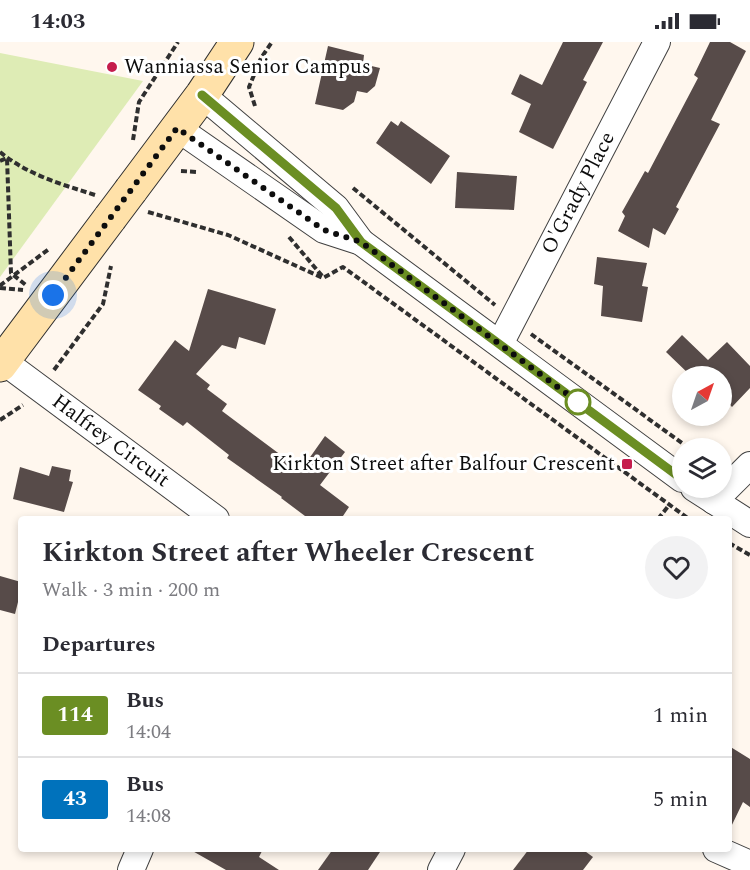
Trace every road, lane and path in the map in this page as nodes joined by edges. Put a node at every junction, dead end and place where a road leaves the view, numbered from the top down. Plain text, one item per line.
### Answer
1 (178, 42) edge
2 (237, 42) edge
3 (272, 42) edge
4 (657, 42) edge
5 (202, 95) junction
6 (255, 107) dead end
7 (177, 128) junction
8 (133, 144) dead end
9 (0, 152) edge
10 (7, 158) junction
11 (0, 161) edge
12 (199, 172) dead end
13 (173, 176) dead end
14 (345, 182) dead end
15 (122, 204) junction
16 (285, 232) dead end
17 (361, 242) junction
18 (111, 264) dead end
19 (323, 278) junction
20 (0, 288) edge
21 (489, 301) dead end
22 (529, 333) dead end
23 (500, 344) junction
24 (63, 359) dead end
25 (1, 363) edge
26 (27, 402) dead end
27 (0, 420) edge
28 (675, 438) edge
29 (750, 465) edge
30 (672, 472) edge
31 (732, 476) edge
32 (710, 498) edge
33 (669, 504) junction
34 (212, 516) edge
35 (660, 516) edge
36 (685, 516) edge
37 (750, 524) edge
38 (732, 545) edge
39 (750, 555) edge
40 (139, 852) edge
41 (450, 852) edge
42 (723, 852) edge
43 (750, 864) edge
44 (131, 870) edge
45 (441, 870) edge

1 - 8 path
2 - 5 street
3 - 6 path
4 - 23 street, O'Grady Place
5 - 7 street
5 - 17 street
7 - 15 street
7 - 17 street
9 - 10 path
10 - 11 path
10 - 15 path
10 - 20 path
12 - 13 path
14 - 21 path
15 - 19 path
15 - 25 street
16 - 19 path
17 - 23 street
18 - 24 path
19 - 33 path
22 - 28 path
23 - 30 street
25 - 34 street, Halfrey Circuit
26 - 27 path
29 - 31 street
32 - 37 street
33 - 35 path
33 - 36 path
38 - 39 path
40 - 44 street
41 - 45 street
42 - 43 street

